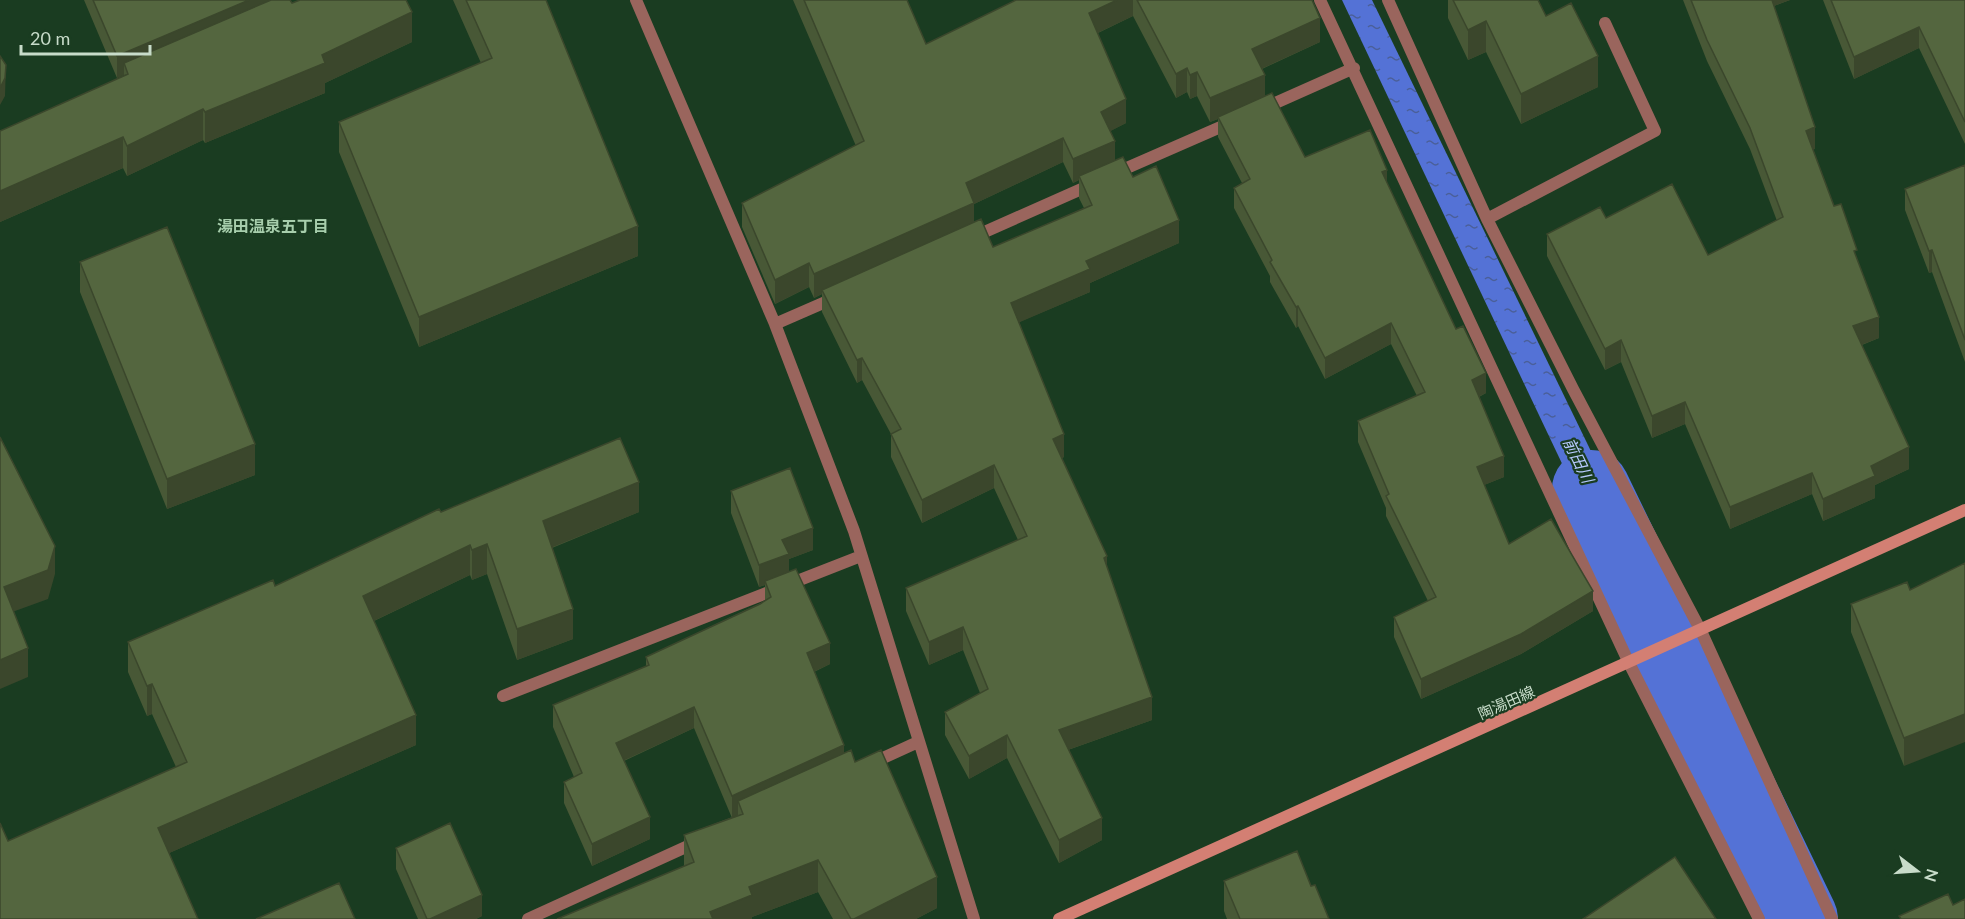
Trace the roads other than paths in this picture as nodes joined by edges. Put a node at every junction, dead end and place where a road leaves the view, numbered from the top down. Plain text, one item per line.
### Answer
1 (636, 0) edge
2 (1320, 0) edge
3 (1388, 0) edge
4 (1605, 23) dead end
5 (1354, 68) junction
6 (1487, 219) junction
7 (960, 242) edge
8 (851, 291) edge
9 (775, 324) junction
10 (1965, 510) edge
11 (861, 556) junction
12 (1701, 631) junction
13 (1629, 663) junction
14 (503, 696) dead end
15 (918, 742) junction
16 (853, 771) edge
17 (712, 835) edge
18 (528, 919) edge
19 (974, 919) edge
20 (1059, 919) edge
21 (1759, 919) edge
22 (1832, 919) edge

1 - 9 street
2 - 5 street
3 - 6 street
4 - 6 street
5 - 7 street
5 - 13 street
6 - 12 street
8 - 9 street
9 - 11 street
10 - 12 main road, 陶湯田線
11 - 14 street
11 - 15 street
12 - 13 main road, 陶湯田線
12 - 22 street
13 - 20 main road, 陶湯田線
13 - 21 street
15 - 16 street
15 - 19 street
17 - 18 street

